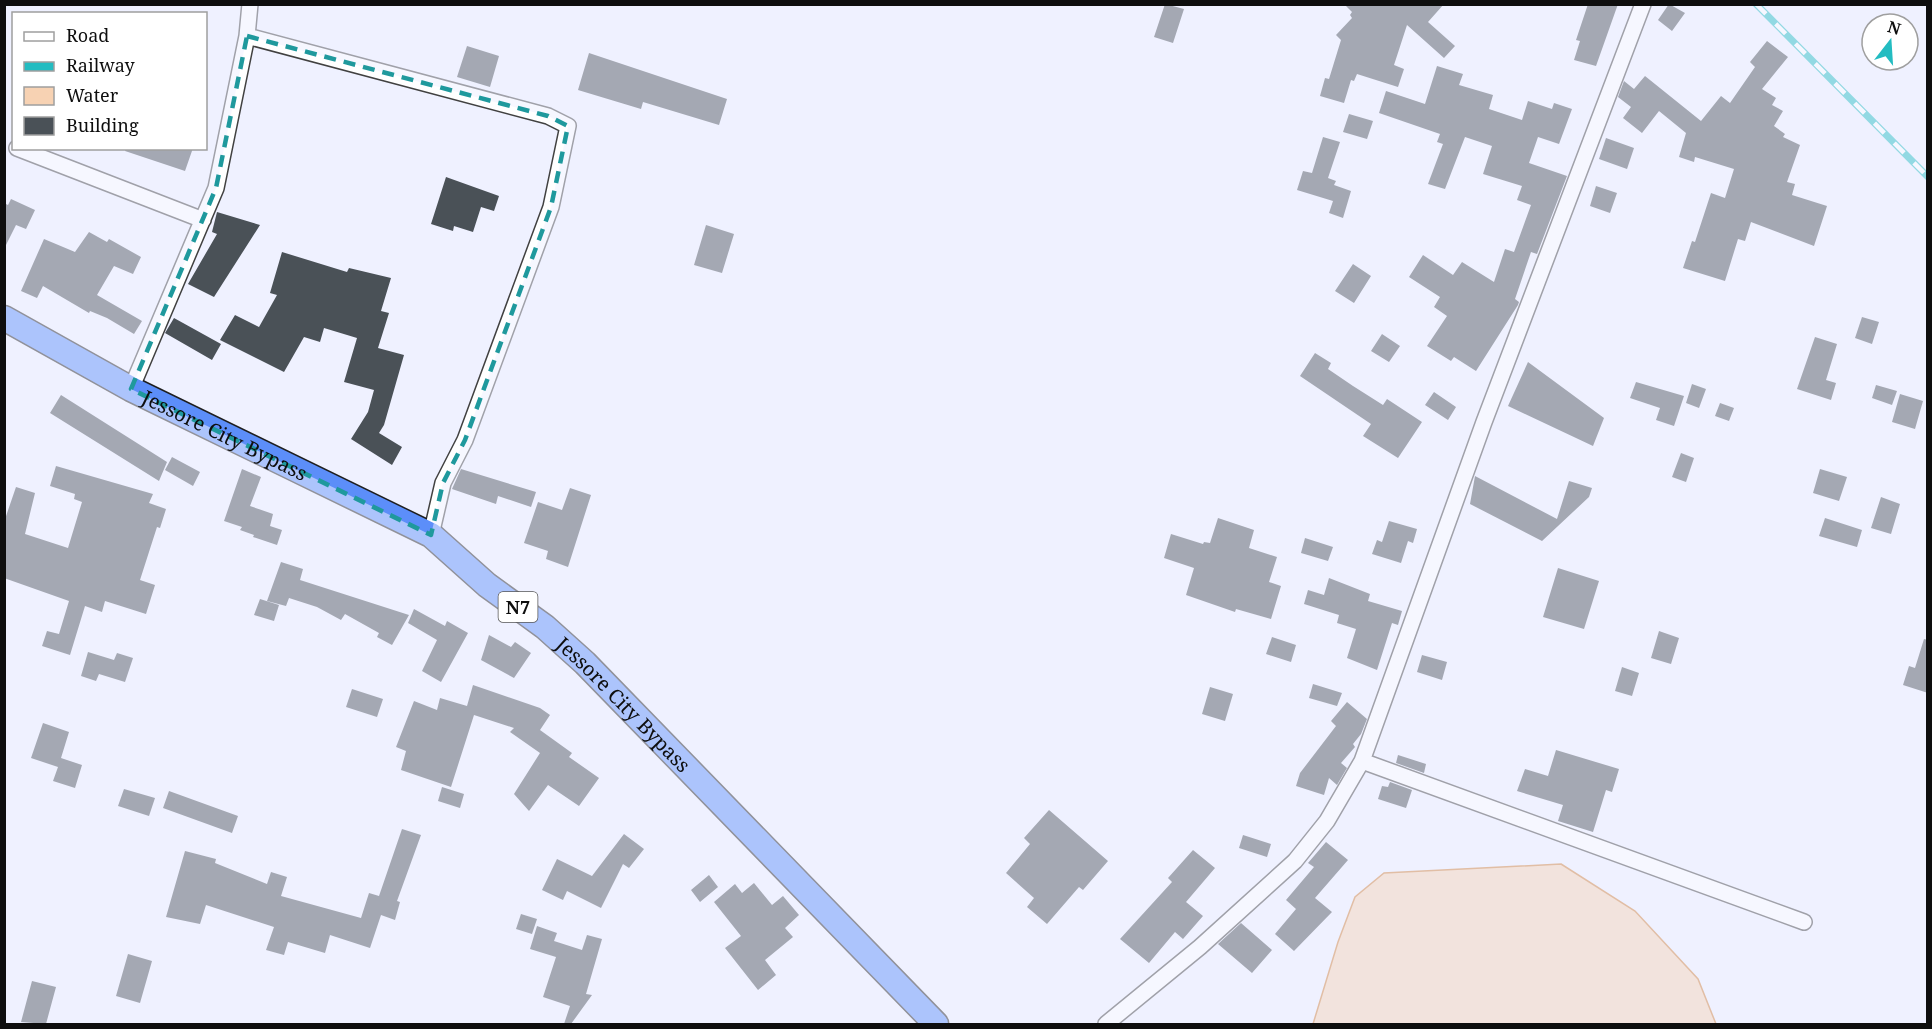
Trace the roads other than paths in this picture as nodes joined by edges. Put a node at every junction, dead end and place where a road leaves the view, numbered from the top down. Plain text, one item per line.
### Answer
1 (250, 4) edge
2 (1644, 4) edge
3 (247, 36) junction
4 (20, 150) edge
5 (202, 220) junction
6 (4, 318) edge
7 (131, 389) junction
8 (431, 535) junction
9 (1362, 761) junction
10 (1804, 922) dead end
11 (936, 1024) edge
12 (1106, 1024) edge

1 - 3 street
2 - 9 street
3 - 5 street
3 - 8 street
4 - 5 street
5 - 7 street
6 - 7 highway, Jessore City Bypass / N7
7 - 8 highway, Jessore City Bypass / N7
8 - 11 highway, Jessore City Bypass / N7
9 - 10 street
9 - 12 street

